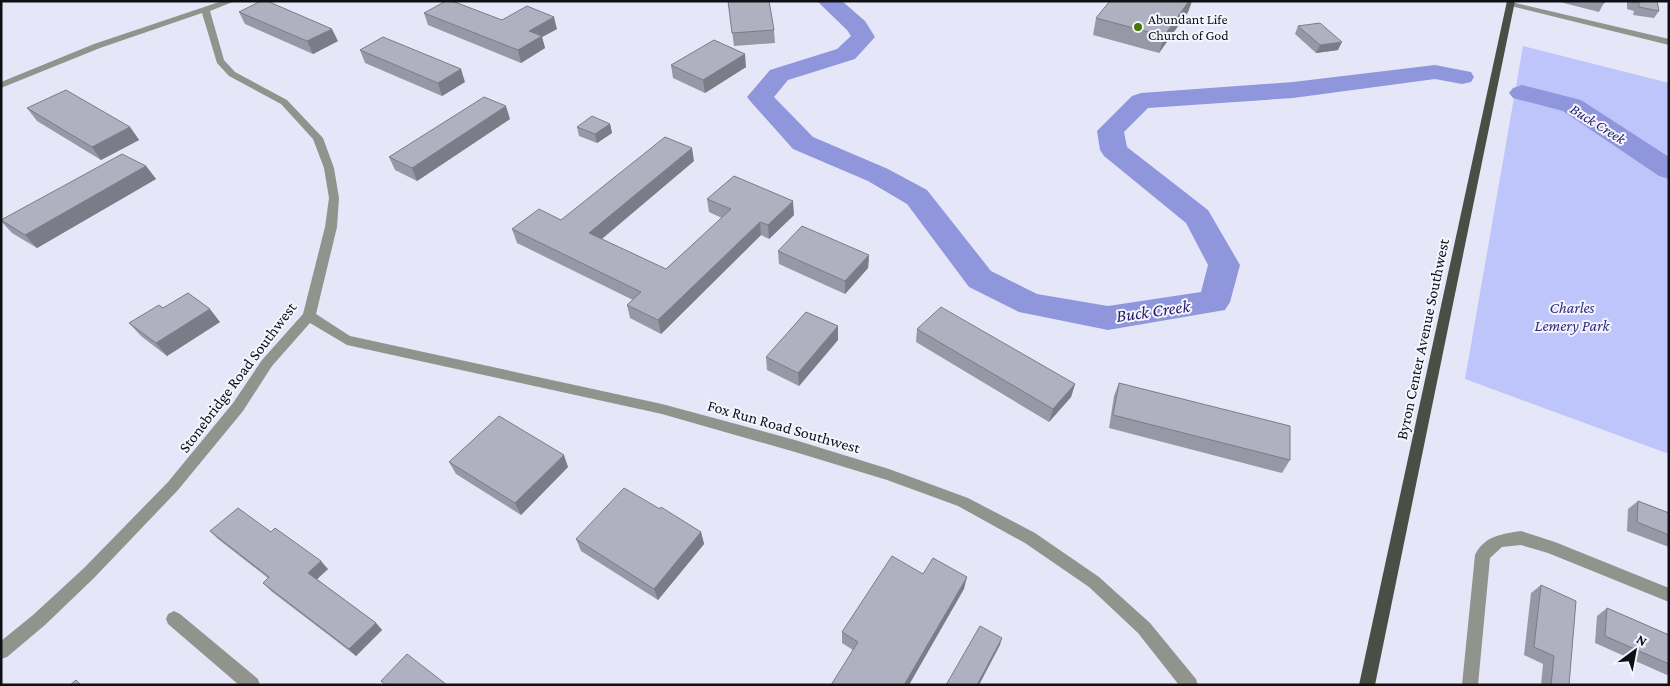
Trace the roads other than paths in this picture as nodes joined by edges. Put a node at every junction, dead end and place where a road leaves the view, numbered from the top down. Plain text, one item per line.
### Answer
1 (231, 1) edge
2 (1510, 2) edge
3 (206, 9) junction
4 (1669, 42) edge
5 (1, 85) edge
6 (309, 316) junction
7 (1669, 595) edge
8 (174, 619) dead end
9 (1, 651) edge
10 (252, 685) edge
11 (1190, 685) edge
12 (1366, 685) edge
13 (1470, 685) edge

1 - 3 street
2 - 4 street
2 - 12 main road, Byron Center Avenue Southwest
3 - 5 street
3 - 6 street, Stonebridge Road Southwest
6 - 9 street, Stonebridge Road Southwest
6 - 11 street, Fox Run Road Southwest
7 - 13 street
8 - 10 street

